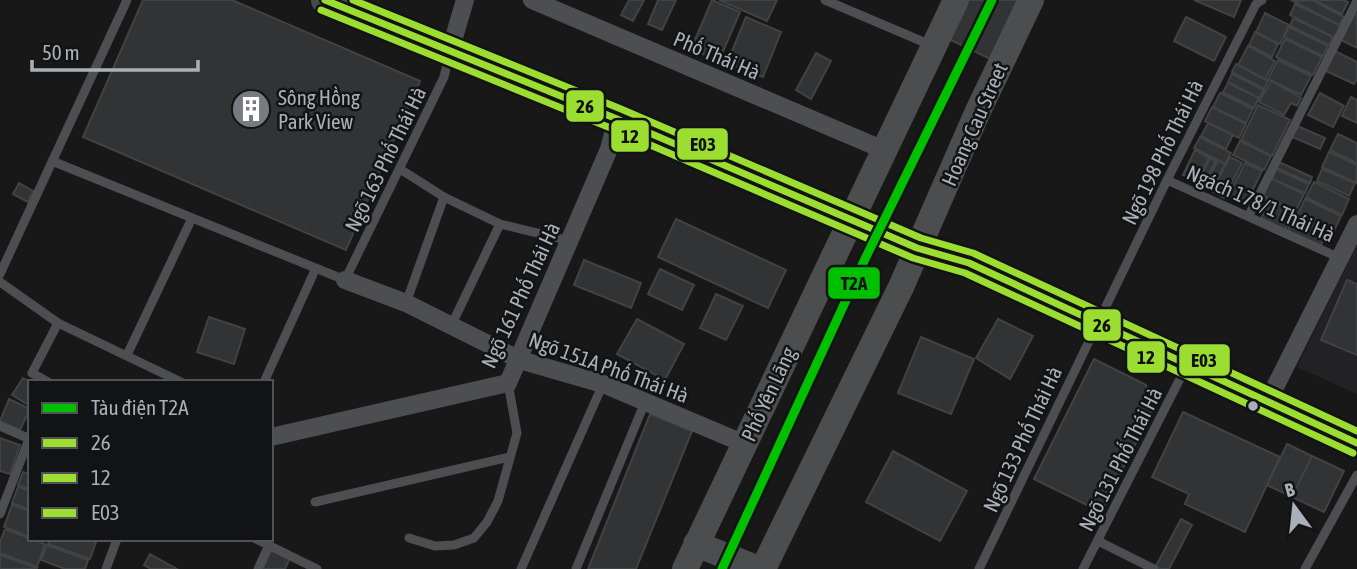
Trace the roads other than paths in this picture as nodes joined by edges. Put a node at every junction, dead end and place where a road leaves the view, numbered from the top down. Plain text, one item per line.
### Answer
1 (127, 0) edge
2 (325, 0) edge
3 (465, 0) edge
4 (532, 0) edge
5 (825, 0) edge
6 (956, 0) edge
7 (1031, 0) edge
8 (1258, 1) edge
9 (1357, 1) edge
10 (933, 46) junction
11 (450, 51) junction
12 (617, 119) junction
13 (884, 150) junction
14 (51, 161) junction
15 (400, 169) junction
16 (1167, 180) junction
17 (444, 197) junction
18 (1248, 215) junction
19 (192, 218) junction
20 (852, 219) junction
21 (500, 224) junction
22 (1357, 225) edge
23 (570, 241) junction
24 (917, 248) junction
25 (1341, 259) junction
26 (316, 268) junction
27 (0, 274) edge
28 (345, 280) junction
29 (0, 282) edge
30 (406, 303) junction
31 (58, 323) junction
32 (1097, 323) junction
33 (451, 326) junction
34 (127, 355) junction
35 (520, 360) junction
36 (1187, 365) junction
37 (44, 380) edge
38 (177, 380) edge
39 (265, 380) edge
40 (508, 383) junction
41 (603, 384) junction
42 (1268, 401) junction
43 (645, 402) junction
44 (0, 426) edge
45 (273, 437) edge
46 (28, 439) edge
47 (28, 442) edge
48 (1357, 443) edge
49 (744, 444) junction
50 (510, 457) junction
51 (1357, 475) edge
52 (315, 502) dead end
53 (0, 514) edge
54 (409, 538) dead end
55 (116, 541) edge
56 (260, 541) edge
57 (1098, 541) junction
58 (696, 544) junction
59 (269, 545) junction
60 (106, 569) edge
61 (258, 569) edge
62 (317, 569) edge
63 (520, 569) edge
64 (576, 569) edge
65 (685, 569) edge
66 (761, 569) edge
67 (979, 569) edge
68 (1083, 569) edge
69 (1154, 569) edge
70 (1305, 569) edge

1 - 14 lane
2 - 11 main road
3 - 11 street
4 - 13 street, Phố Thái Hà
5 - 10 lane
6 - 10 main road
7 - 24 main road, Hoang Cau Street
8 - 16 lane, Ngõ 198 Phố Thái Hà
9 - 18 lane
10 - 13 main road
11 - 12 main road
11 - 15 lane, Ngõ 163 Phố Thái Hà
12 - 20 main road
12 - 23 street, Ngõ 161 Phố Thái Hà
13 - 20 main road
14 - 19 lane
14 - 27 lane
15 - 17 lane
15 - 28 lane, Ngõ 163 Phố Thái Hà
16 - 18 lane, Ngách 178/1 Thái Hà
16 - 32 lane, Ngõ 198 Phố Thái Hà
17 - 21 lane
17 - 30 lane
18 - 25 lane, Ngách 178/1 Thái Hà
19 - 26 lane
19 - 34 lane
20 - 24 main road
20 - 49 main road, Phố Yên Lãng
21 - 23 lane
21 - 33 lane
22 - 25 street
23 - 35 street, Ngõ 161 Phố Thái Hà
24 - 32 main road
24 - 66 main road
25 - 42 street
26 - 28 lane
26 - 39 lane
28 - 30 street, Ngõ 151A Phố Thái Hà
29 - 31 lane
30 - 33 street, Ngõ 151A Phố Thái Hà
31 - 34 lane
31 - 37 lane
32 - 36 main road
32 - 67 lane, Ngõ 133 Phố Thái Hà
33 - 35 street, Ngõ 151A Phố Thái Hà
34 - 38 lane
35 - 40 street, Ngõ 161 Phố Thái Hà
35 - 41 street, Ngõ 151A Phố Thái Hà
36 - 42 main road
36 - 57 lane, Ngõ 131 Phố Thái Hà
40 - 45 street, Ngõ 161 Phố Thái Hà
40 - 50 lane
41 - 43 street, Ngõ 151A Phố Thái Hà
41 - 63 lane
42 - 48 main road
43 - 49 street, Ngõ 151A Phố Thái Hà
43 - 64 lane
44 - 46 lane
47 - 53 lane
49 - 58 main road, Phố Yên Lãng
50 - 52 lane
50 - 54 lane
51 - 70 lane
55 - 60 lane
56 - 59 lane
57 - 68 lane, Ngõ 131 Phố Thái Hà
57 - 69 lane
58 - 65 main road, Phố Yên Lãng
58 - 66 main road
59 - 61 lane
59 - 62 lane

